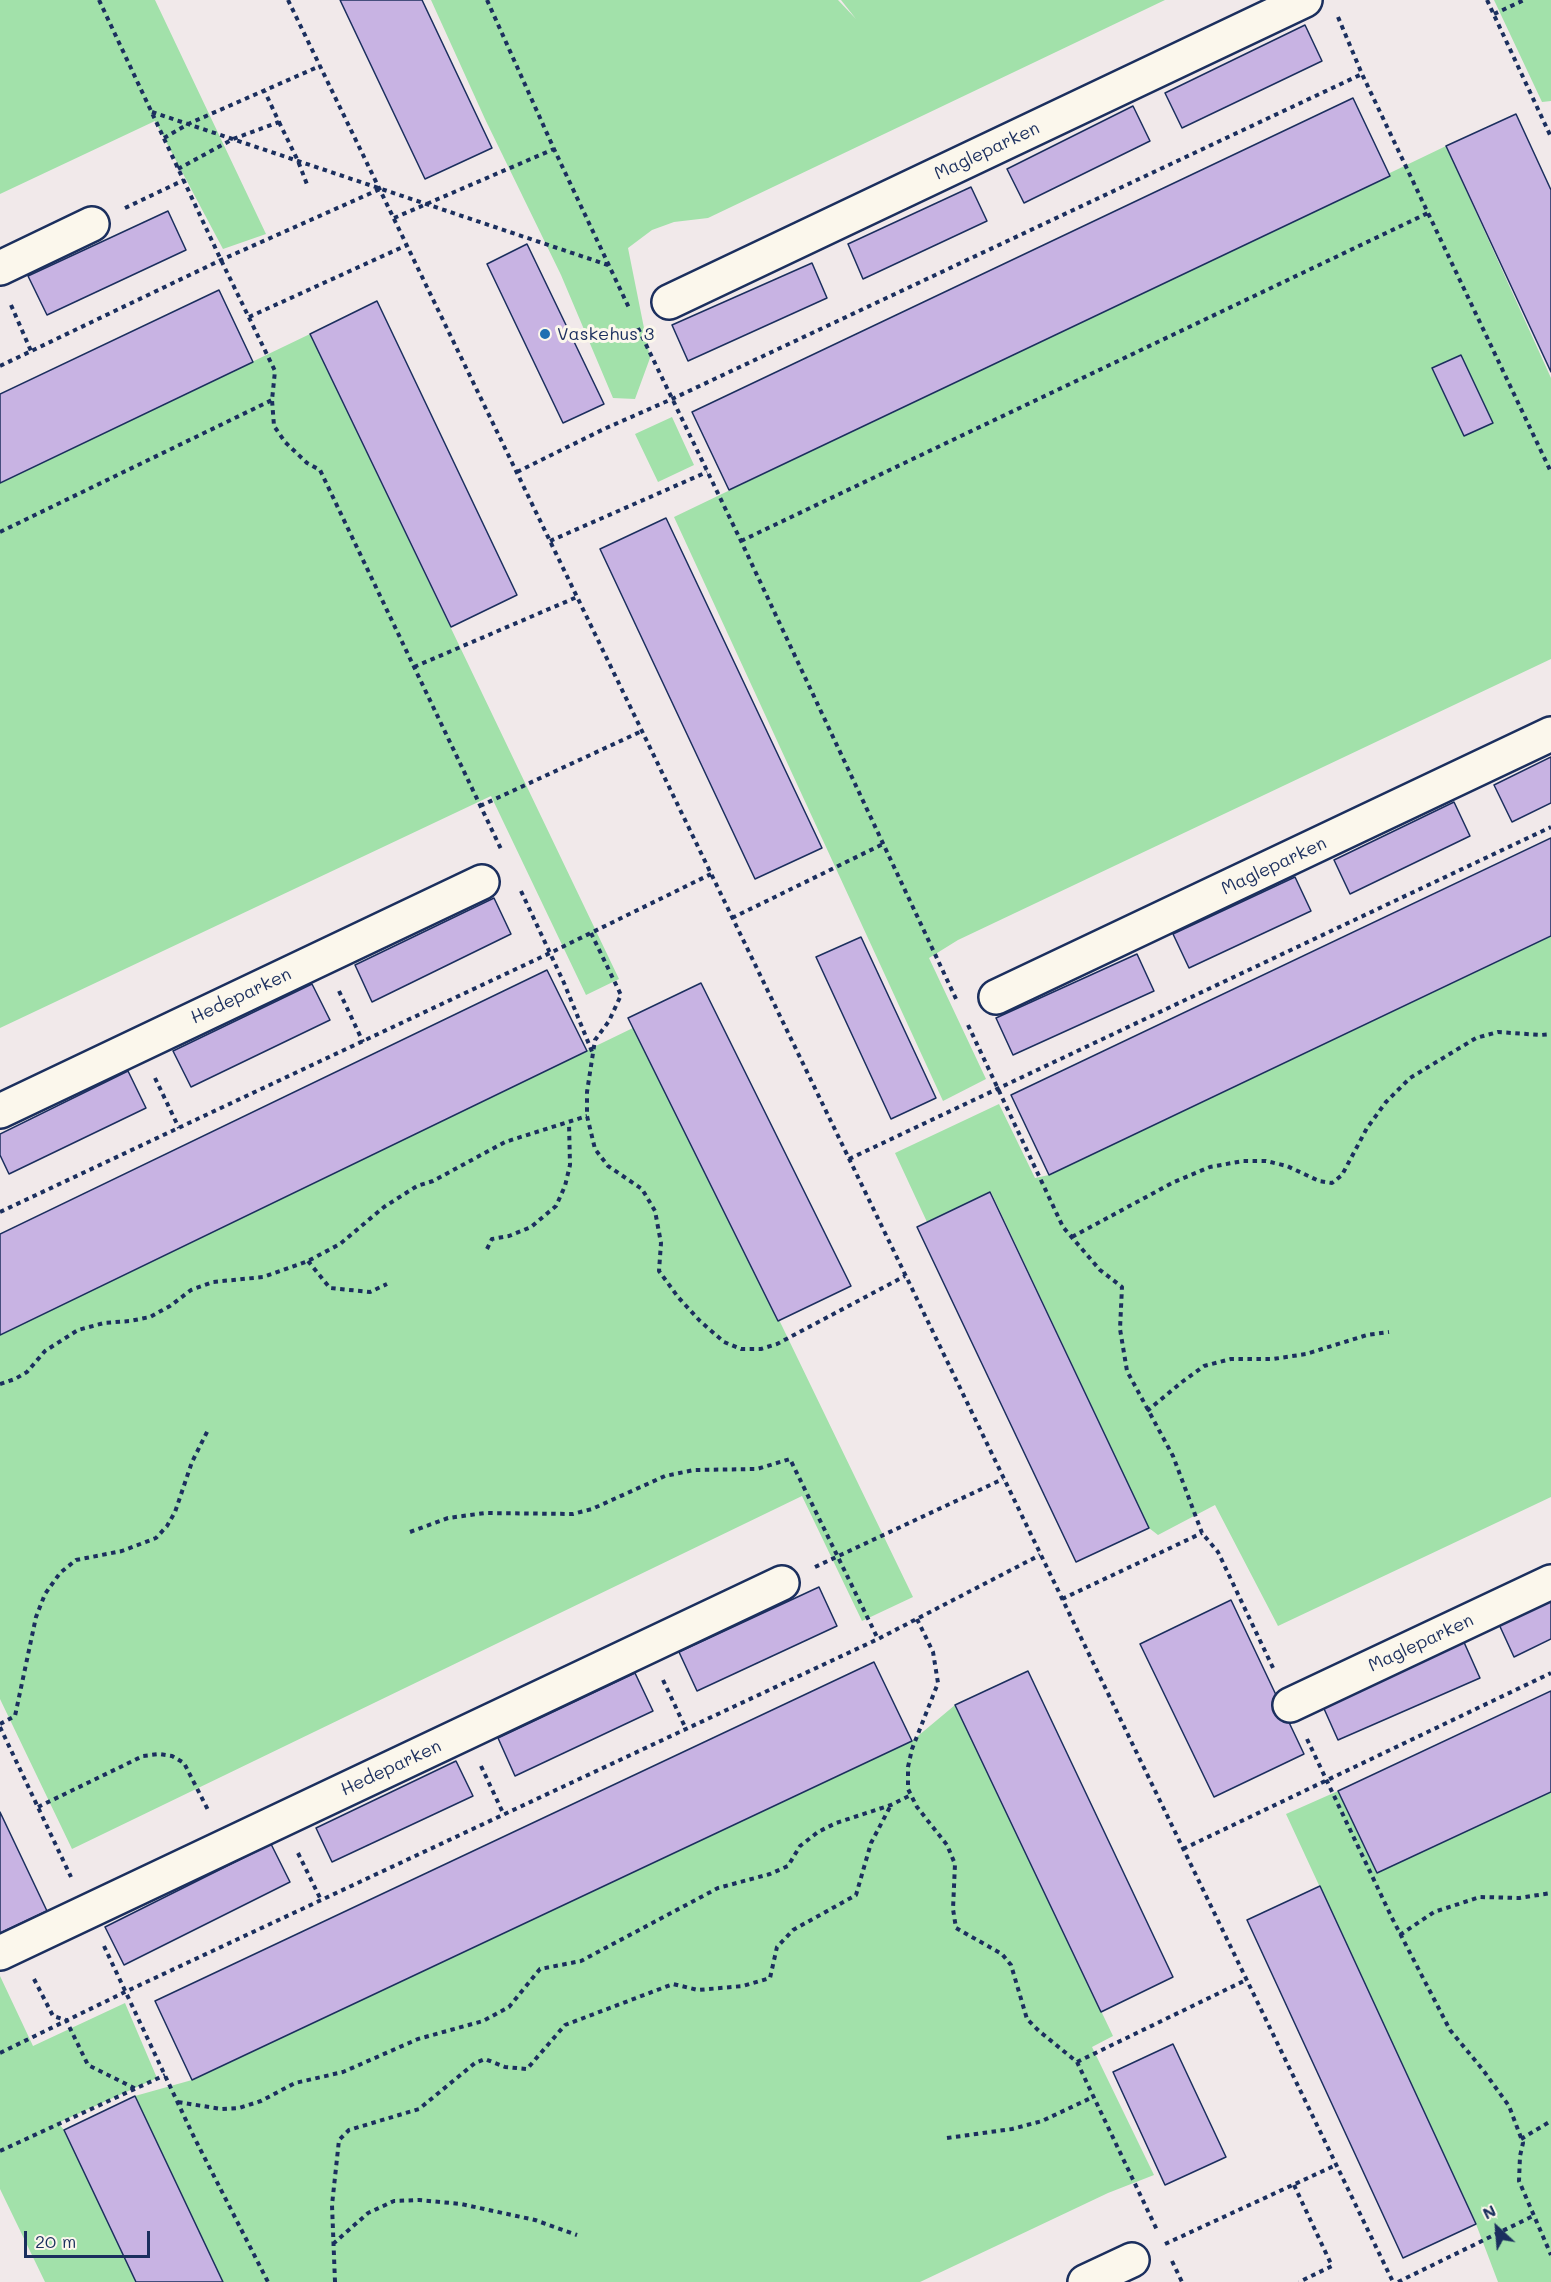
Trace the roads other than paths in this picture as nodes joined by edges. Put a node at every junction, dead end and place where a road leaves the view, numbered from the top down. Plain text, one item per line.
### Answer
1 (1305, 0) edge
2 (92, 224) road end
3 (0, 268) edge
4 (669, 302) dead end
5 (1551, 734) edge
6 (482, 882) dead end
7 (996, 997) dead end
8 (0, 1111) edge
9 (1551, 1582) edge
10 (782, 1583) road end
11 (1290, 1705) road end
12 (8, 1949) edge
13 (1132, 2260) dead end
14 (1085, 2282) edge

1 - 4 street, Magleparken
2 - 3 street
5 - 7 street, Magleparken
6 - 8 street, Hedeparken
9 - 11 street, Magleparken
10 - 12 street, Hedeparken
13 - 14 street

